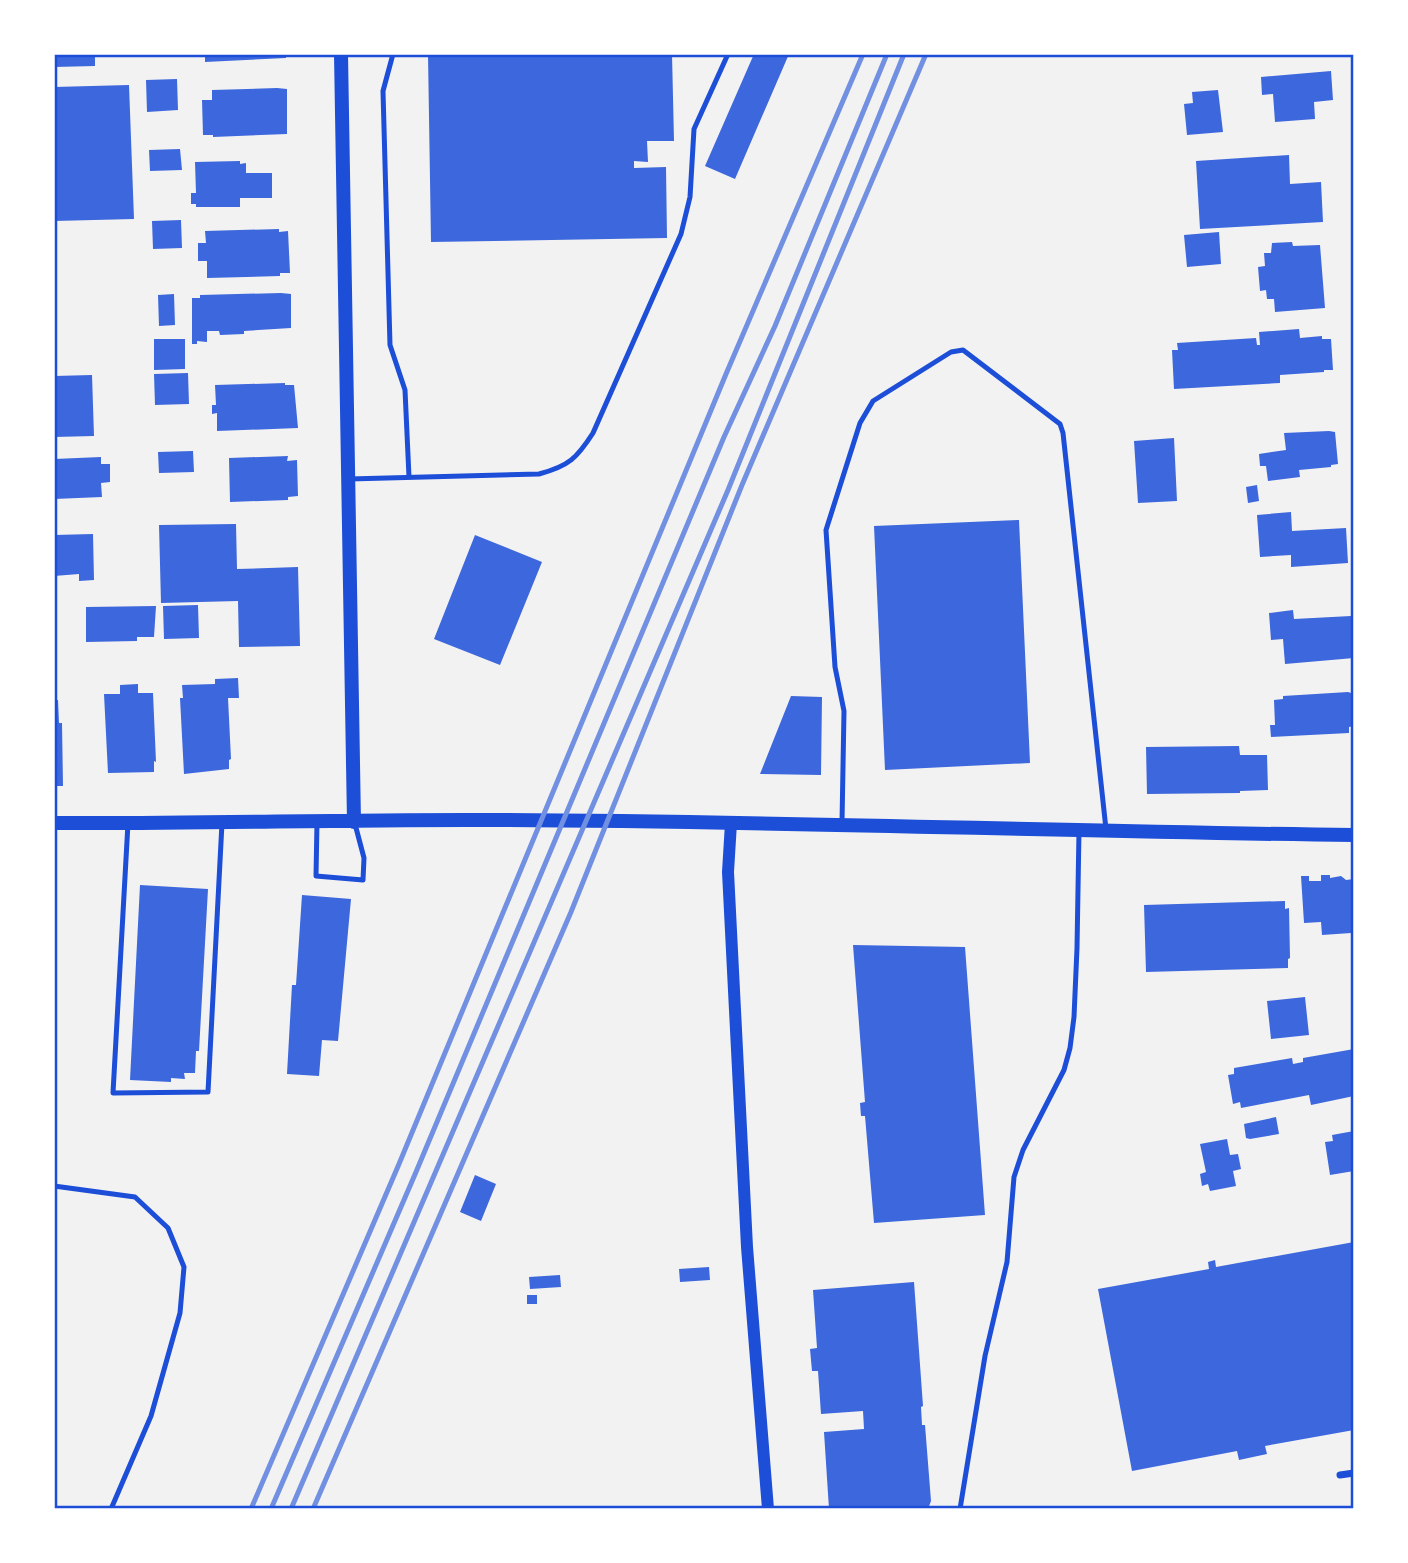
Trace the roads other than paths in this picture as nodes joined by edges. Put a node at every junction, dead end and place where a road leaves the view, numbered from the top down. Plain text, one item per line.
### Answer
1 (341, 54) edge
2 (393, 54) edge
3 (728, 54) edge
4 (409, 477) junction
5 (349, 479) junction
6 (317, 822) junction
7 (354, 822) junction
8 (54, 823) edge
9 (222, 823) junction
10 (732, 823) junction
11 (128, 824) junction
12 (842, 824) junction
13 (1079, 831) junction
14 (1107, 832) junction
15 (1354, 835) edge
16 (54, 1185) edge
17 (1354, 1473) edge
18 (1340, 1475) dead end
19 (111, 1509) edge
20 (768, 1509) edge
21 (960, 1509) edge

1 - 5 main road
2 - 4 lane
3 - 4 lane
4 - 5 lane
5 - 7 main road
6 - 7 main road
6 - 7 lane
6 - 9 main road
7 - 10 main road
8 - 11 main road
9 - 11 main road
9 - 11 lane
10 - 12 main road
10 - 20 street
12 - 13 main road
12 - 14 lane
13 - 14 main road
13 - 21 lane
14 - 15 main road
16 - 19 lane
17 - 18 street

